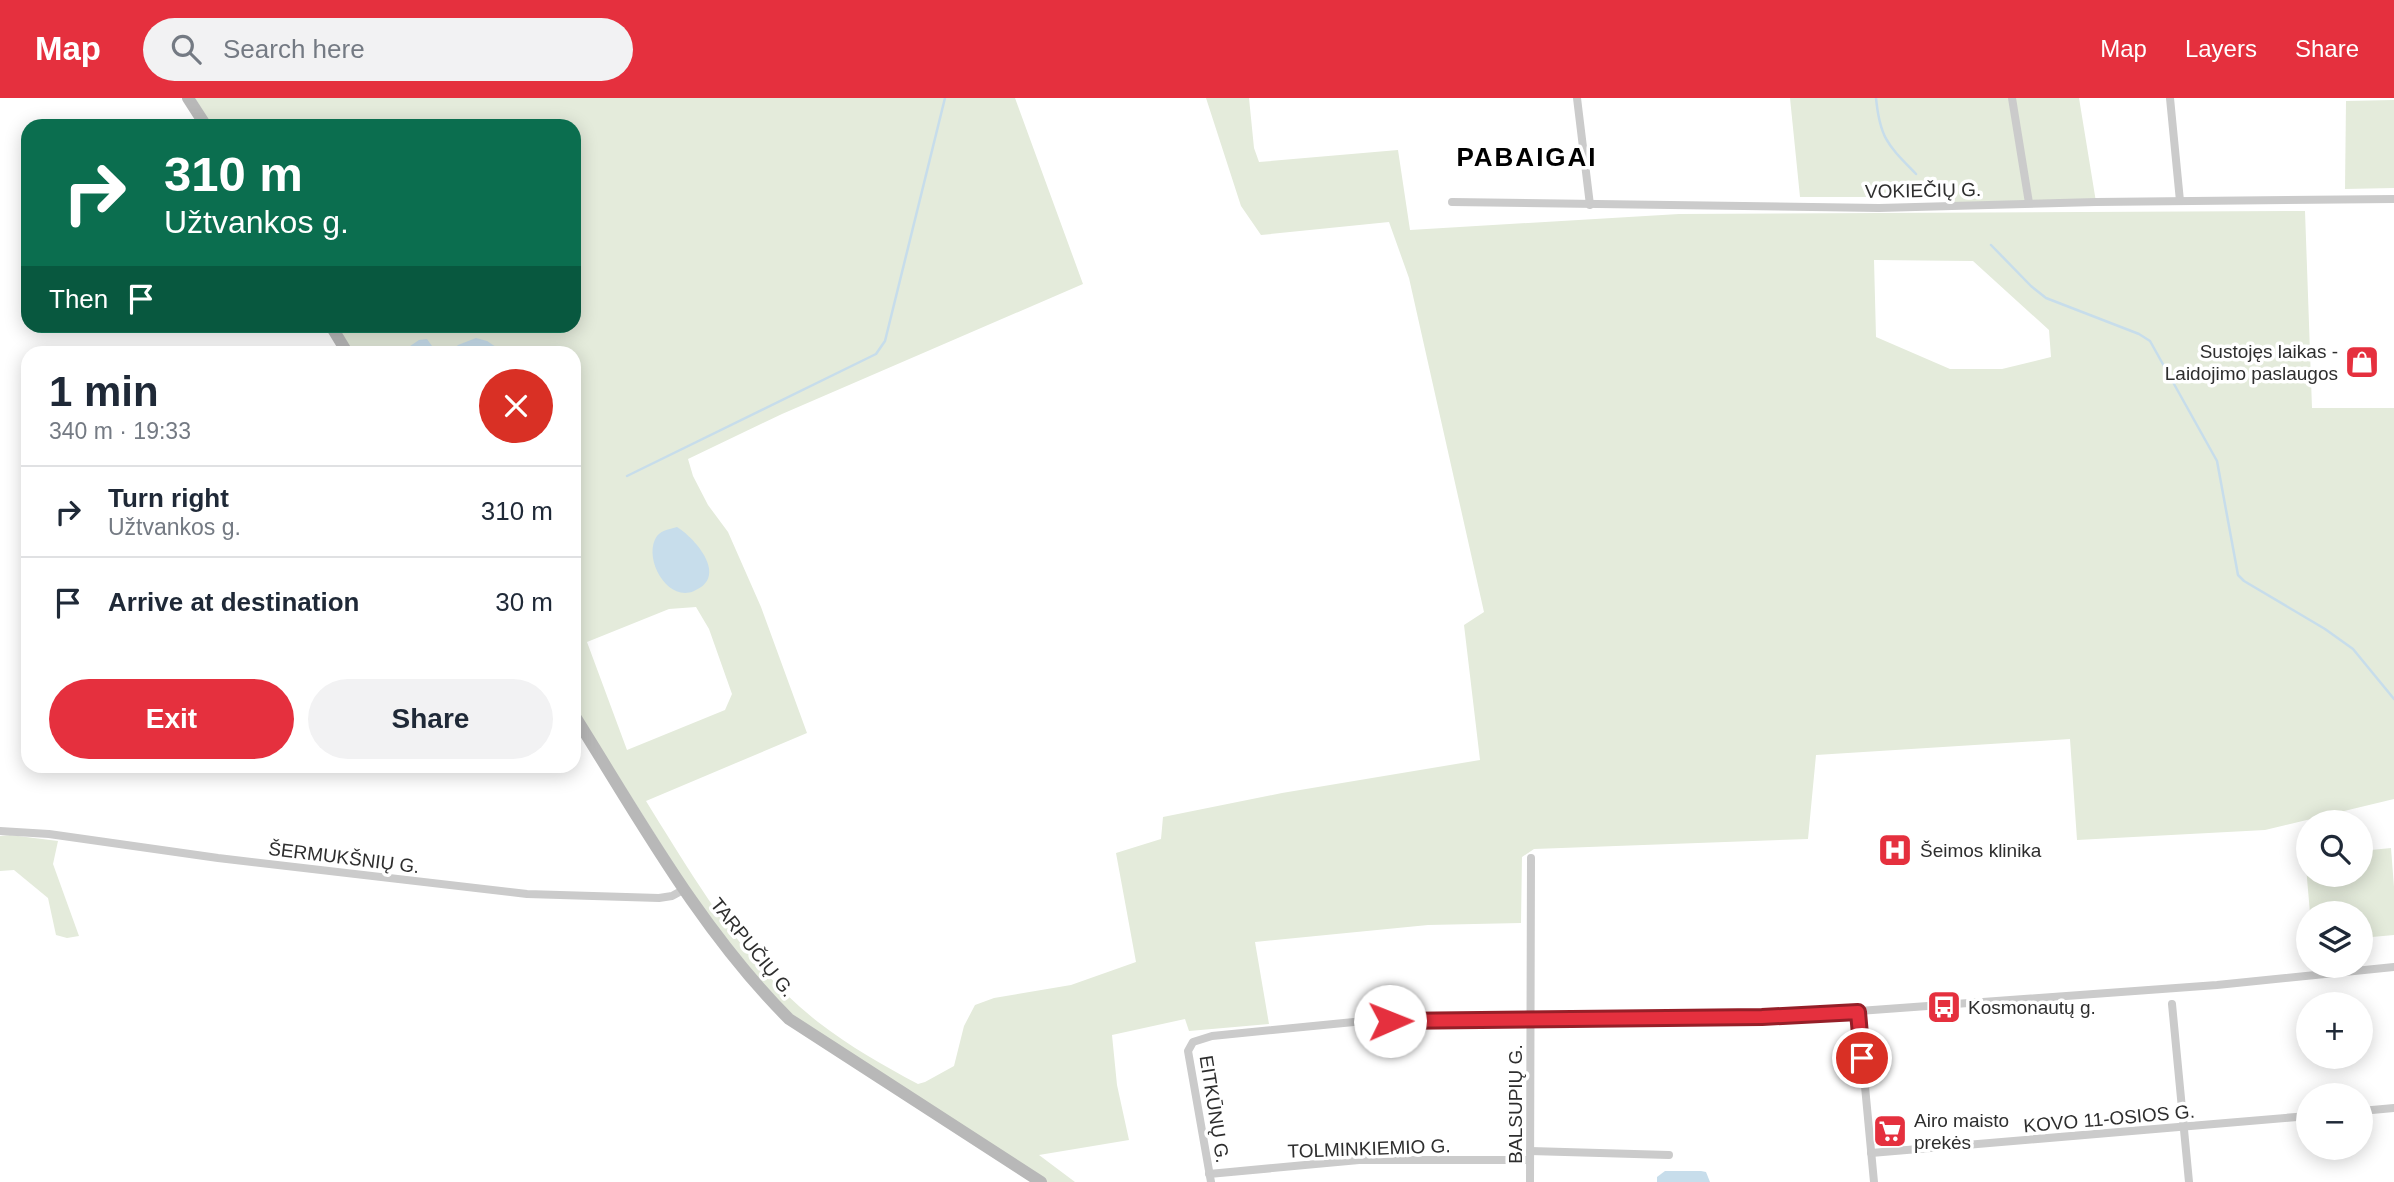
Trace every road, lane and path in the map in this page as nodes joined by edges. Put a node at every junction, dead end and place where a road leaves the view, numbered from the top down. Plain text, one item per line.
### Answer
1 (188, 98) edge
2 (1577, 98) edge
3 (2012, 98) edge
4 (2170, 98) edge
5 (202, 119) edge
6 (2394, 199) edge
7 (2180, 201) junction
8 (1452, 202) dead end
9 (2029, 204) junction
10 (1590, 205) junction
11 (581, 726) edge
12 (0, 831) edge
13 (1531, 858) dead end
14 (683, 890) junction
15 (2394, 967) edge
16 (2172, 1004) dead end
17 (1858, 1012) junction
18 (1530, 1019) junction
19 (2394, 1108) edge
20 (2373, 1110) edge
21 (2296, 1117) edge
22 (2183, 1128) junction
23 (1871, 1153) junction
24 (1669, 1155) dead end
25 (1530, 1156) junction
26 (1210, 1178) edge
27 (1041, 1182) edge
28 (1530, 1182) edge
29 (1874, 1182) edge
30 (2189, 1182) edge

1 - 5 main road
2 - 10 street
3 - 9 street
4 - 7 street
6 - 7 street, VOKIEČIŲ G.
7 - 9 street, VOKIEČIŲ G.
8 - 10 street, VOKIEČIŲ G.
9 - 10 street, VOKIEČIŲ G.
11 - 14 main road, TARPUČIŲ G.
12 - 14 street, ŠERMUKŠNIŲ G.
13 - 18 street, BALSUPIŲ G.
14 - 27 main road, TARPUČIŲ G.
15 - 17 street
16 - 22 street
17 - 18 street
17 - 23 street
18 - 25 street, BALSUPIŲ G.
18 - 26 street, EITKŪNŲ G.
19 - 20 street
21 - 22 street, KOVO 11-OSIOS G.
22 - 23 street, KOVO 11-OSIOS G.
22 - 30 street
23 - 29 street
24 - 25 street, TOLMINKIEMIO G.
25 - 26 street, TOLMINKIEMIO G.
25 - 28 street, BALSUPIŲ G.

